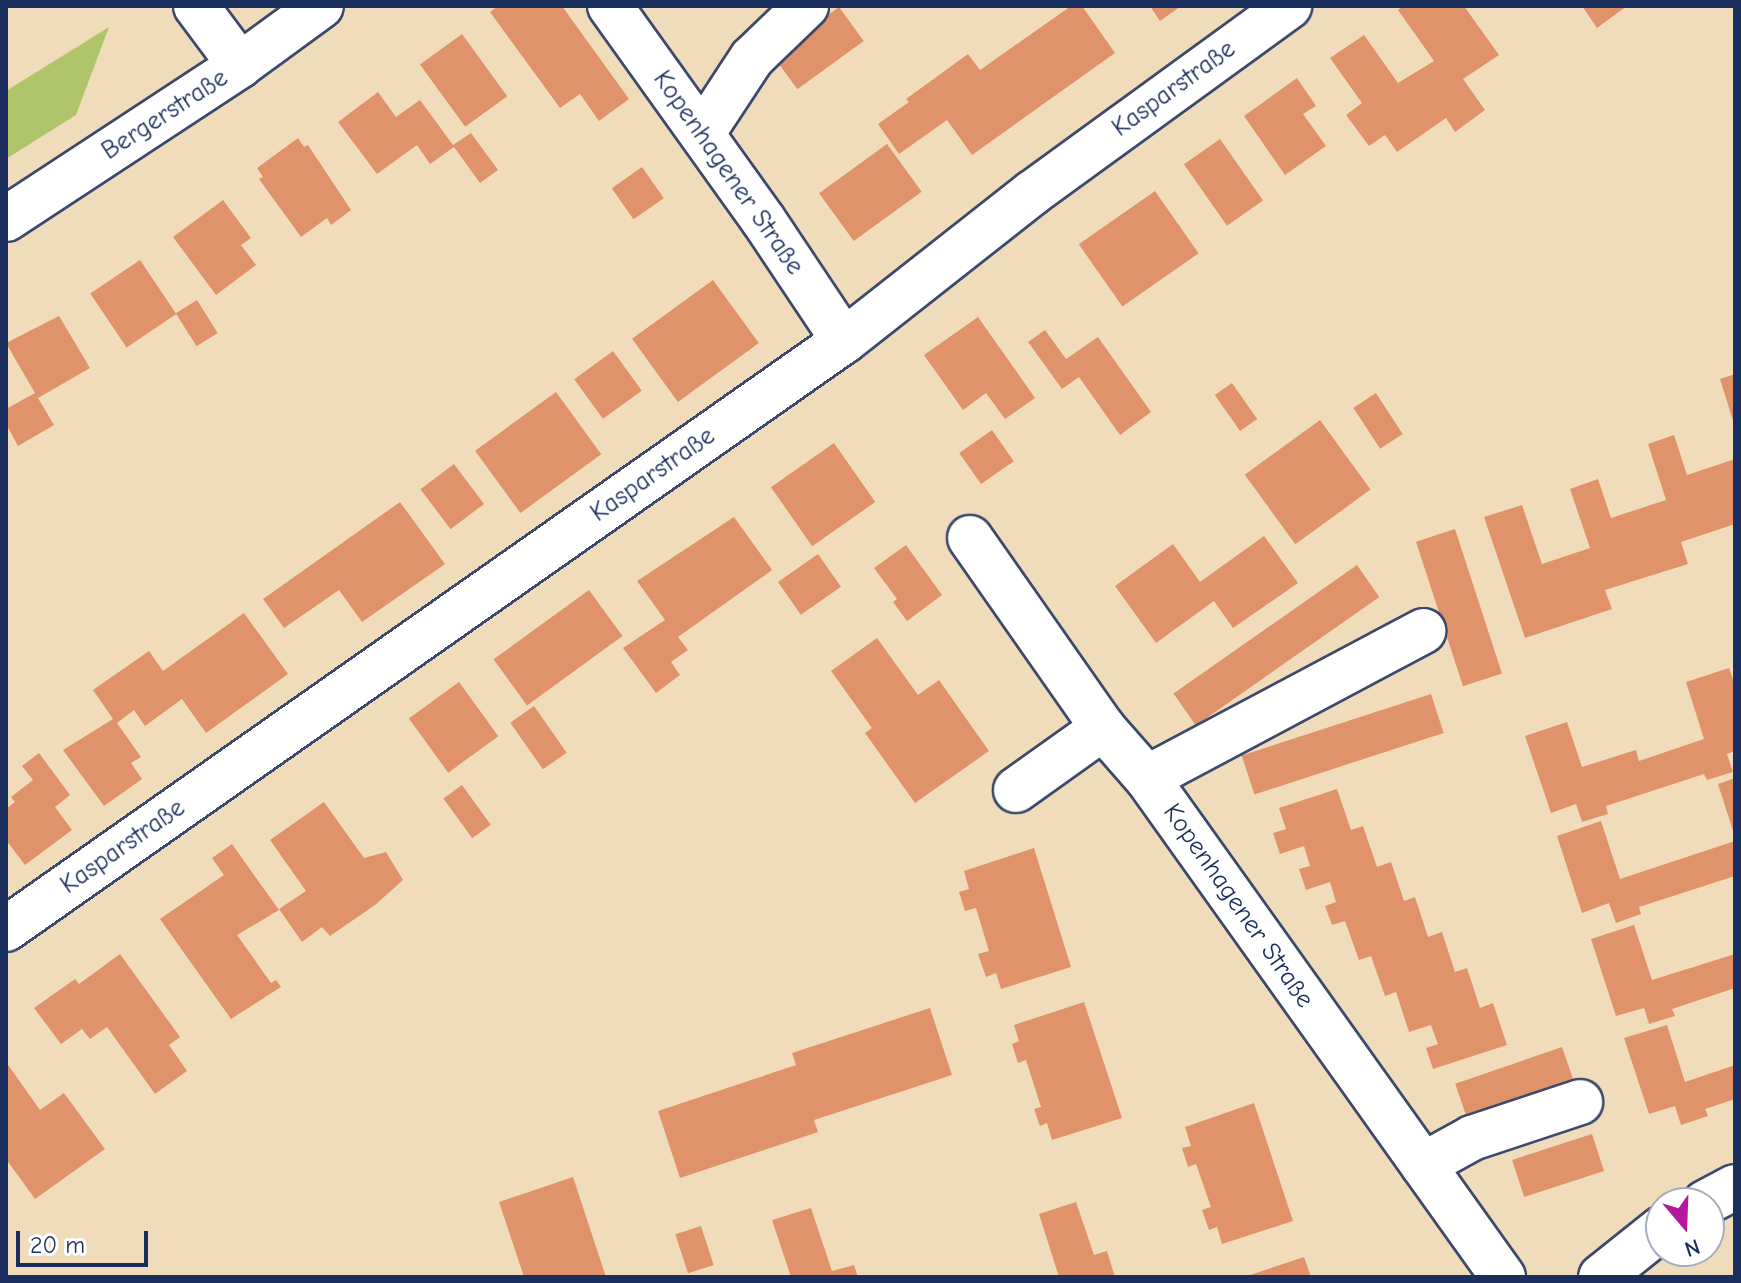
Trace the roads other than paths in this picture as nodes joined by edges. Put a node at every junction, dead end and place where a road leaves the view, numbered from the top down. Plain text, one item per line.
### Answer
1 (196, 6) edge
2 (321, 6) edge
3 (610, 6) edge
4 (806, 6) edge
5 (1289, 6) edge
6 (240, 65) junction
7 (702, 134) junction
8 (6, 219) edge
9 (844, 341) junction
10 (970, 538) dead end
11 (1423, 631) dead end
12 (1103, 728) junction
13 (1147, 778) junction
14 (1016, 790) dead end
15 (6, 929) edge
16 (1580, 1102) dead end
17 (1423, 1165) junction
18 (1645, 1242) edge
19 (1503, 1277) edge
20 (1601, 1277) edge

1 - 6 street
2 - 6 street, Bergerstraße
3 - 7 street, Kopenhagener Straße
4 - 7 street
5 - 9 street, Kasparstraße
6 - 8 street, Bergerstraße
7 - 9 street, Kopenhagener Straße
9 - 15 street, Kasparstraße
10 - 12 street, Kopenhagener Straße
11 - 13 street
12 - 13 street, Kopenhagener Straße
12 - 14 street
13 - 17 street, Kopenhagener Straße
16 - 17 street
17 - 19 street, Kopenhagener Straße
18 - 20 street

